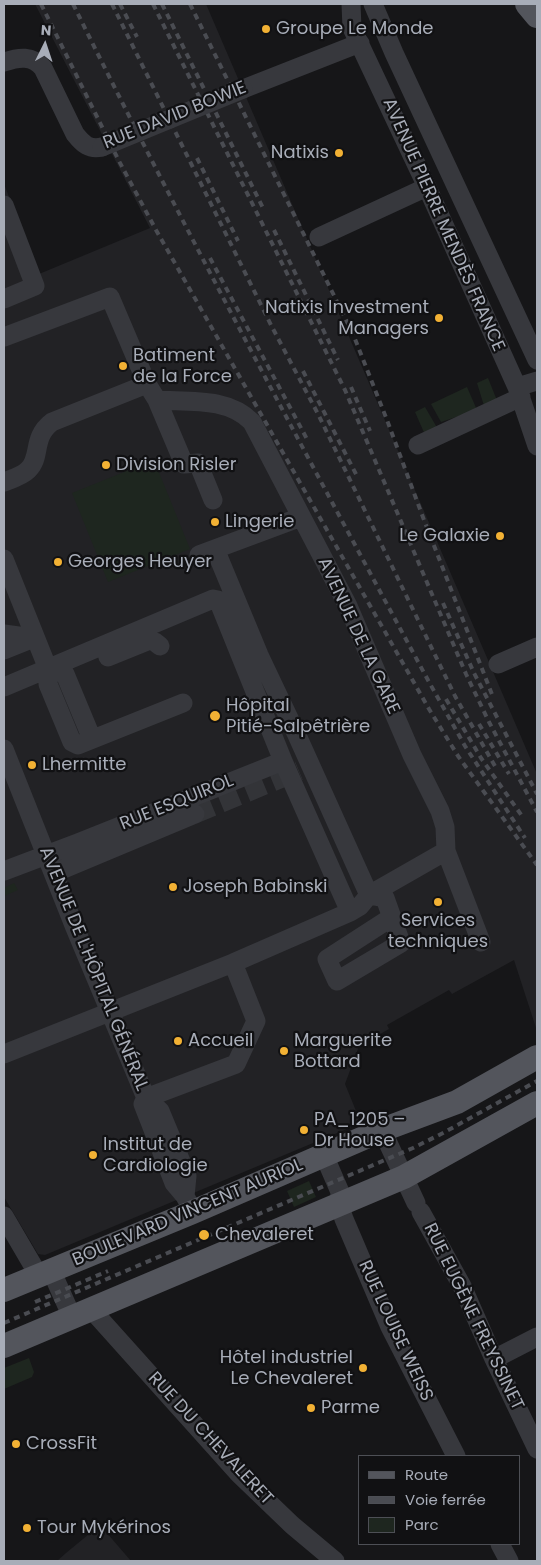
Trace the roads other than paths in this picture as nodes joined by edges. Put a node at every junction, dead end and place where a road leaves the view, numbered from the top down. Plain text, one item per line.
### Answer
1 (351, 4) edge
2 (373, 4) edge
3 (527, 4) edge
4 (537, 16) edge
5 (360, 43) junction
6 (4, 62) edge
7 (427, 187) junction
8 (4, 205) edge
9 (320, 237) dead end
10 (4, 299) edge
11 (4, 337) edge
12 (537, 360) edge
13 (537, 381) edge
14 (147, 384) junction
15 (519, 392) junction
16 (166, 401) junction
17 (418, 445) dead end
18 (537, 446) edge
19 (4, 482) edge
20 (213, 500) dead end
21 (301, 517) junction
22 (4, 559) edge
23 (4, 634) edge
24 (34, 638) junction
25 (160, 646) dead end
26 (537, 647) edge
27 (4, 650) edge
28 (498, 664) dead end
29 (56, 672) junction
30 (4, 687) edge
31 (183, 704) dead end
32 (4, 753) edge
33 (298, 766) junction
34 (195, 814) tunnel mouth
35 (446, 852) junction
36 (47, 855) junction
37 (4, 871) edge
38 (54, 874) junction
39 (368, 895) junction
40 (350, 912) junction
41 (392, 917) dead end
42 (481, 942) dead end
43 (233, 963) junction
44 (111, 1011) junction
45 (4, 1054) edge
46 (537, 1058) edge
47 (146, 1098) junction
48 (537, 1104) edge
49 (382, 1130) junction
50 (324, 1155) junction
51 (404, 1177) junction
52 (189, 1204) junction
53 (339, 1204) junction
54 (4, 1216) edge
55 (45, 1273) junction
56 (4, 1290) edge
57 (82, 1313) junction
58 (537, 1337) edge
59 (4, 1346) edge
60 (494, 1359) junction
61 (537, 1448) edge
62 (455, 1455) edge
63 (501, 1545) edge
64 (335, 1561) edge
65 (509, 1561) edge

1 - 5 street, AVENUE PIERRE MENDÈS FRANCE
2 - 12 street, AVENUE PIERRE MENDÈS FRANCE
3 - 4 main road
5 - 6 street, RUE DAVID BOWIE, bridge
5 - 7 street, AVENUE PIERRE MENDÈS FRANCE
7 - 9 street
7 - 15 street, AVENUE PIERRE MENDÈS FRANCE
8 - 10 street
11 - 14 street
13 - 15 street
14 - 16 street
14 - 19 street
15 - 17 street
15 - 18 street, AVENUE PIERRE MENDÈS FRANCE
16 - 20 street
16 - 21 street, AVENUE DE LA GARE
21 - 33 street
21 - 35 street, AVENUE DE LA GARE
22 - 24 street
23 - 24 street
24 - 27 street
24 - 29 street
25 - 29 street
26 - 28 street
29 - 30 street
29 - 31 street
29 - 33 street
32 - 36 street, AVENUE DE L'HÔPITAL GÉNÉRAL
33 - 36 street, RUE ESQUIROL
33 - 39 street
33 - 40 street
34 - 38 street
35 - 39 street
35 - 42 street, AVENUE DE LA GARE
36 - 37 street, RUE ESQUIROL
36 - 38 street, AVENUE DE L'HÔPITAL GÉNÉRAL
38 - 44 street, AVENUE DE L'HÔPITAL GÉNÉRAL
39 - 40 street
39 - 41 street
40 - 43 street
43 - 44 street
43 - 47 street
44 - 45 street
44 - 47 street, AVENUE DE L'HÔPITAL GÉNÉRAL
46 - 49 main road, BOULEVARD VINCENT AURIOL
47 - 52 street, AVENUE DE L'HÔPITAL GÉNÉRAL
48 - 51 main road
49 - 50 main road, BOULEVARD VINCENT AURIOL
49 - 51 street
50 - 52 main road, BOULEVARD VINCENT AURIOL
50 - 53 street, BOULEVARD VINCENT AURIOL
51 - 53 main road
51 - 60 street, RUE EUGÈNE FREYSSINET
52 - 55 main road, BOULEVARD VINCENT AURIOL
53 - 57 main road
53 - 62 street, RUE LOUISE WEISS
54 - 55 street
55 - 56 main road, BOULEVARD VINCENT AURIOL
55 - 57 street, BOULEVARD VINCENT AURIOL
57 - 59 main road
57 - 64 street, RUE DU CHEVALERET
58 - 60 street
60 - 61 street, RUE EUGÈNE FREYSSINET
63 - 65 street

